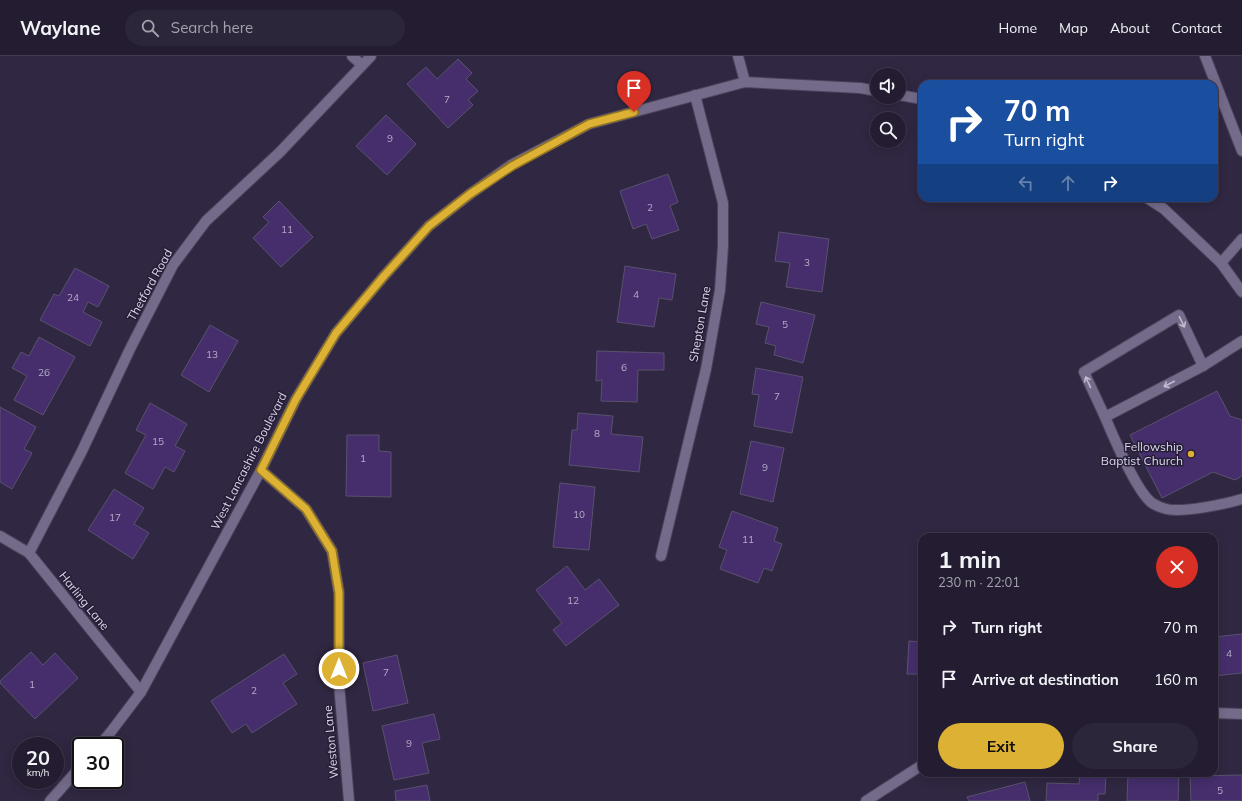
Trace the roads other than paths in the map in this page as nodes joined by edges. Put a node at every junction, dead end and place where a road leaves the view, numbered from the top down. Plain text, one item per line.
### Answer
1 (352, 56) edge
2 (371, 56) edge
3 (738, 56) edge
4 (1205, 56) edge
5 (362, 65) junction
6 (1214, 80) edge
7 (745, 82) junction
8 (1218, 89) edge
9 (870, 90) edge
10 (695, 95) junction
11 (906, 96) edge
12 (918, 98) edge
13 (1242, 151) edge
14 (1153, 202) edge
15 (1242, 239) edge
16 (1221, 263) junction
17 (1242, 292) edge
18 (1242, 341) edge
19 (1203, 366) junction
20 (1105, 417) junction
21 (261, 470) junction
22 (1242, 499) edge
23 (0, 536) edge
24 (29, 553) junction
25 (661, 556) dead end
26 (141, 692) junction
27 (1218, 713) edge
28 (1242, 714) edge
29 (107, 737) edge
30 (918, 768) edge
31 (72, 776) edge
32 (50, 801) edge
33 (349, 801) edge
34 (866, 801) edge

1 - 5 street
2 - 5 street, Thetford Road
3 - 7 street
4 - 6 street
5 - 24 street, Thetford Road
7 - 9 street, West Lancashire Boulevard
7 - 10 street, West Lancashire Boulevard
8 - 13 street
10 - 21 street, West Lancashire Boulevard
10 - 25 street, Shepton Lane
11 - 12 street
14 - 16 street
15 - 16 street
16 - 17 street
18 - 19 street
19 -> 20 street
20 -> 19 street
20 - 22 street
21 - 26 street, West Lancashire Boulevard
21 - 33 street, Weston Lane
23 - 24 street, Harling Lane
24 - 26 street, Harling Lane
26 - 29 street, West Lancashire Boulevard
27 - 28 street
30 - 34 street
31 - 32 street

